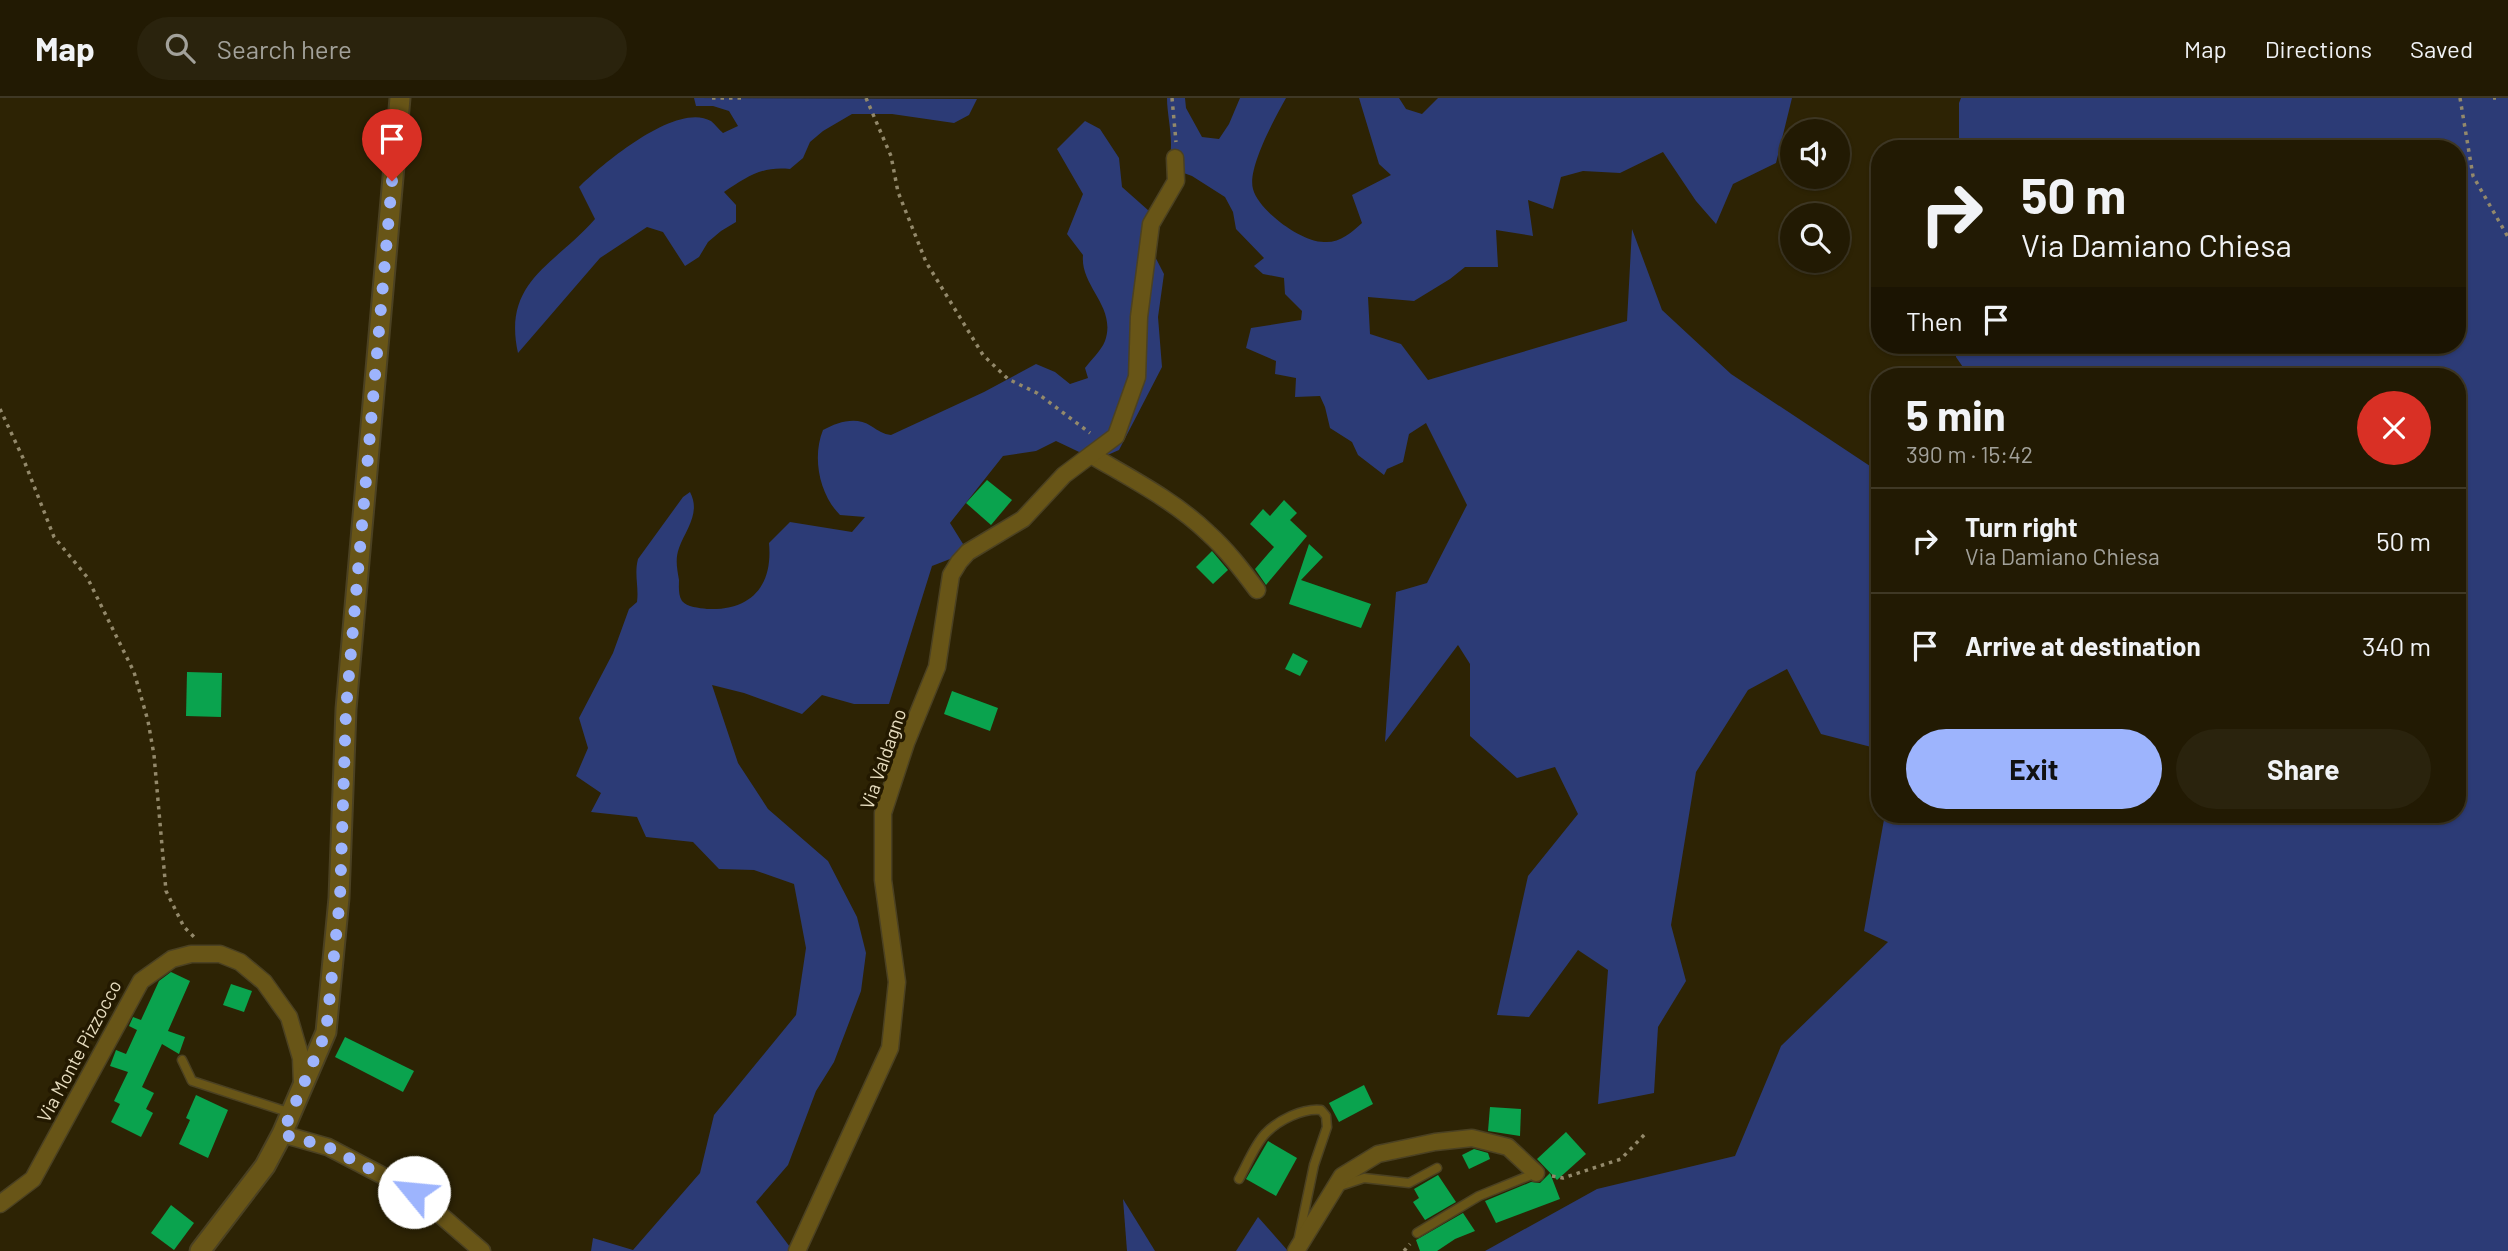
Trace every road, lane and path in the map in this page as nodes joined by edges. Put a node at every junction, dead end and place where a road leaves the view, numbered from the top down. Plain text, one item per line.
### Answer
1 (400, 98) edge
2 (712, 98) edge
3 (744, 98) edge
4 (866, 98) edge
5 (1172, 98) edge
6 (2460, 98) edge
7 (1175, 158) joint
8 (2508, 237) edge
9 (0, 409) edge
10 (1111, 440) junction
11 (1091, 455) junction
12 (1257, 590) dead end
13 (212, 954) junction
14 (182, 1060) dead end
15 (302, 1086) junction
16 (291, 1113) junction
17 (1646, 1133) dead end
18 (282, 1134) junction
19 (1437, 1168) dead end
20 (1536, 1173) junction
21 (1239, 1179) dead end
22 (1335, 1188) junction
23 (0, 1204) edge
24 (1417, 1233) dead end
25 (200, 1251) edge
26 (482, 1251) edge
27 (797, 1251) edge
28 (1297, 1251) edge

1 - 15 street
2 - 3 path
4 - 10 path
5 - 7 path
6 - 8 path
7 - 10 street, Via Valdagno
9 - 13 path
10 - 11 street, Via Valdagno
11 - 12 street
11 - 27 street, Via Valdagno
13 - 15 street, Via Monte Pizzocco
13 - 23 street, Via Monte Pizzocco
14 - 16 lane
15 - 16 street
16 - 18 street
17 - 20 path
18 - 25 street
18 - 26 street
19 - 22 lane
20 - 22 street
20 - 24 lane
21 - 28 lane
22 - 28 street

